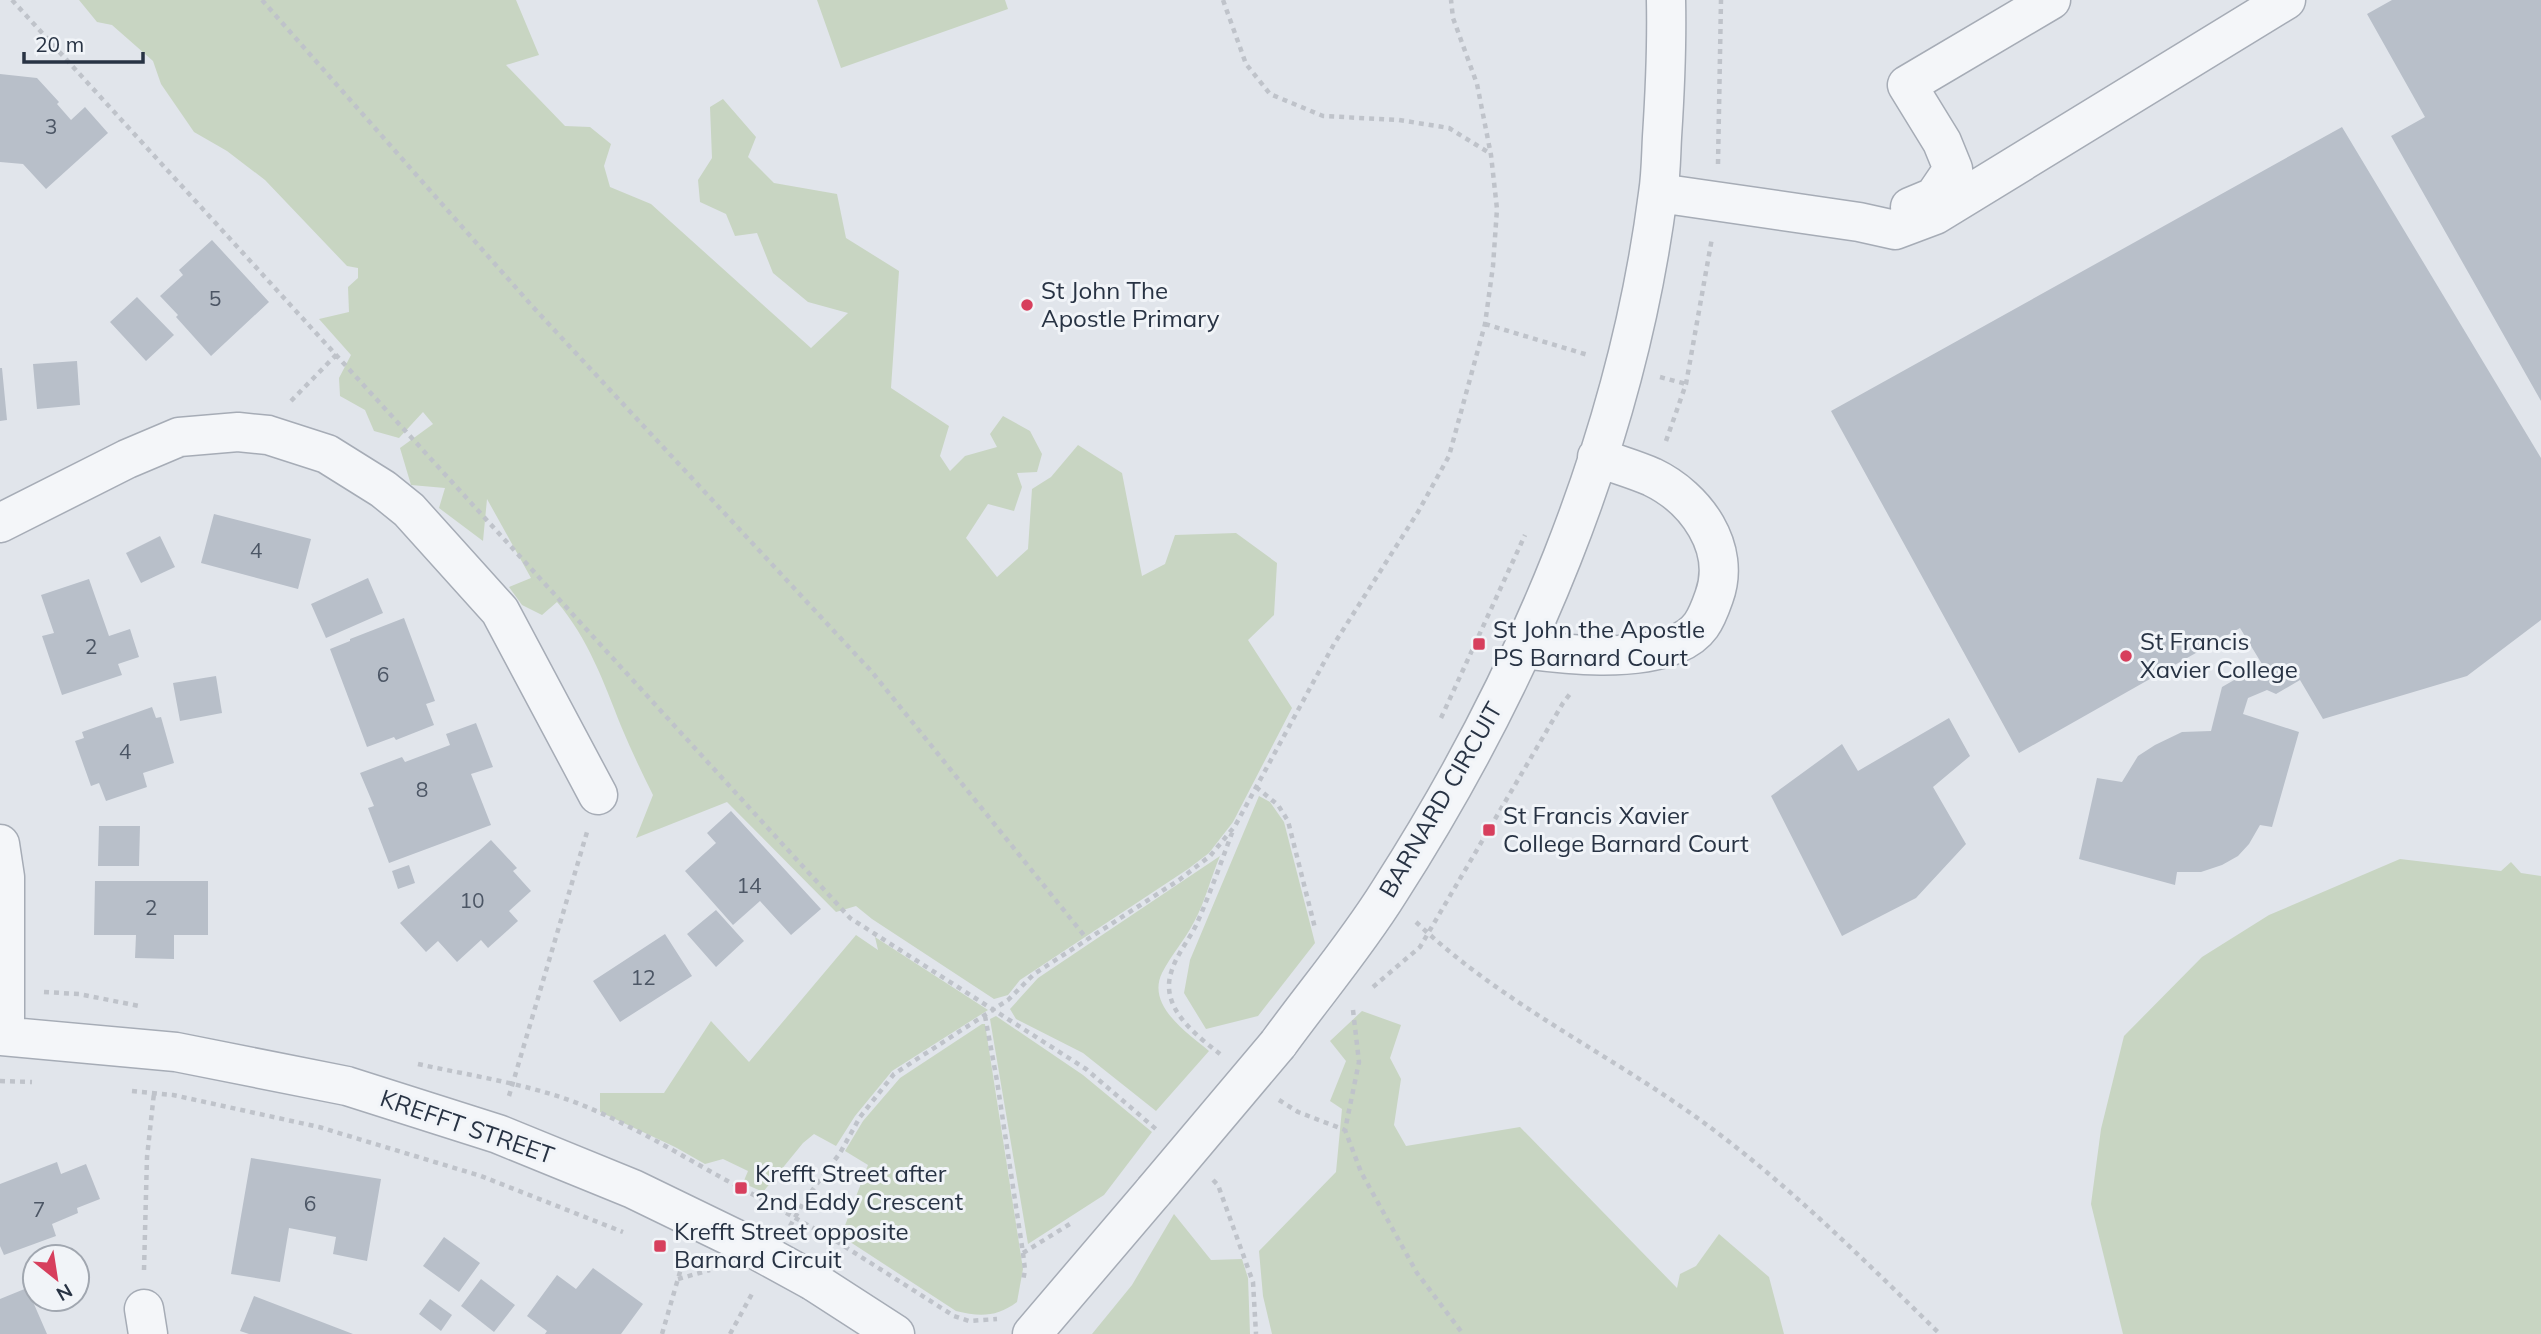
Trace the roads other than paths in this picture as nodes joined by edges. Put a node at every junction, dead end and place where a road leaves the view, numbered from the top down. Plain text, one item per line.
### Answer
1 (1666, 0) edge
2 (2051, 0) edge
3 (2286, 0) edge
4 (1659, 193) junction
5 (1859, 222) junction
6 (1597, 457) junction
7 (0, 523) edge
8 (1523, 649) junction
9 (598, 795) road end
10 (0, 844) edge
11 (2, 1036) edge
12 (1017, 1325) edge
13 (895, 1334) edge

1 - 4 street, BARNARD CIRCUIT
2 - 5 street
3 - 5 street
4 - 5 street
4 - 6 street, BARNARD CIRCUIT
6 - 8 street, BARNARD CIRCUIT
6 - 8 street
7 - 9 street
8 - 12 street, BARNARD CIRCUIT, bridge
10 - 11 street
11 - 13 street, KREFFT STREET, bridge

